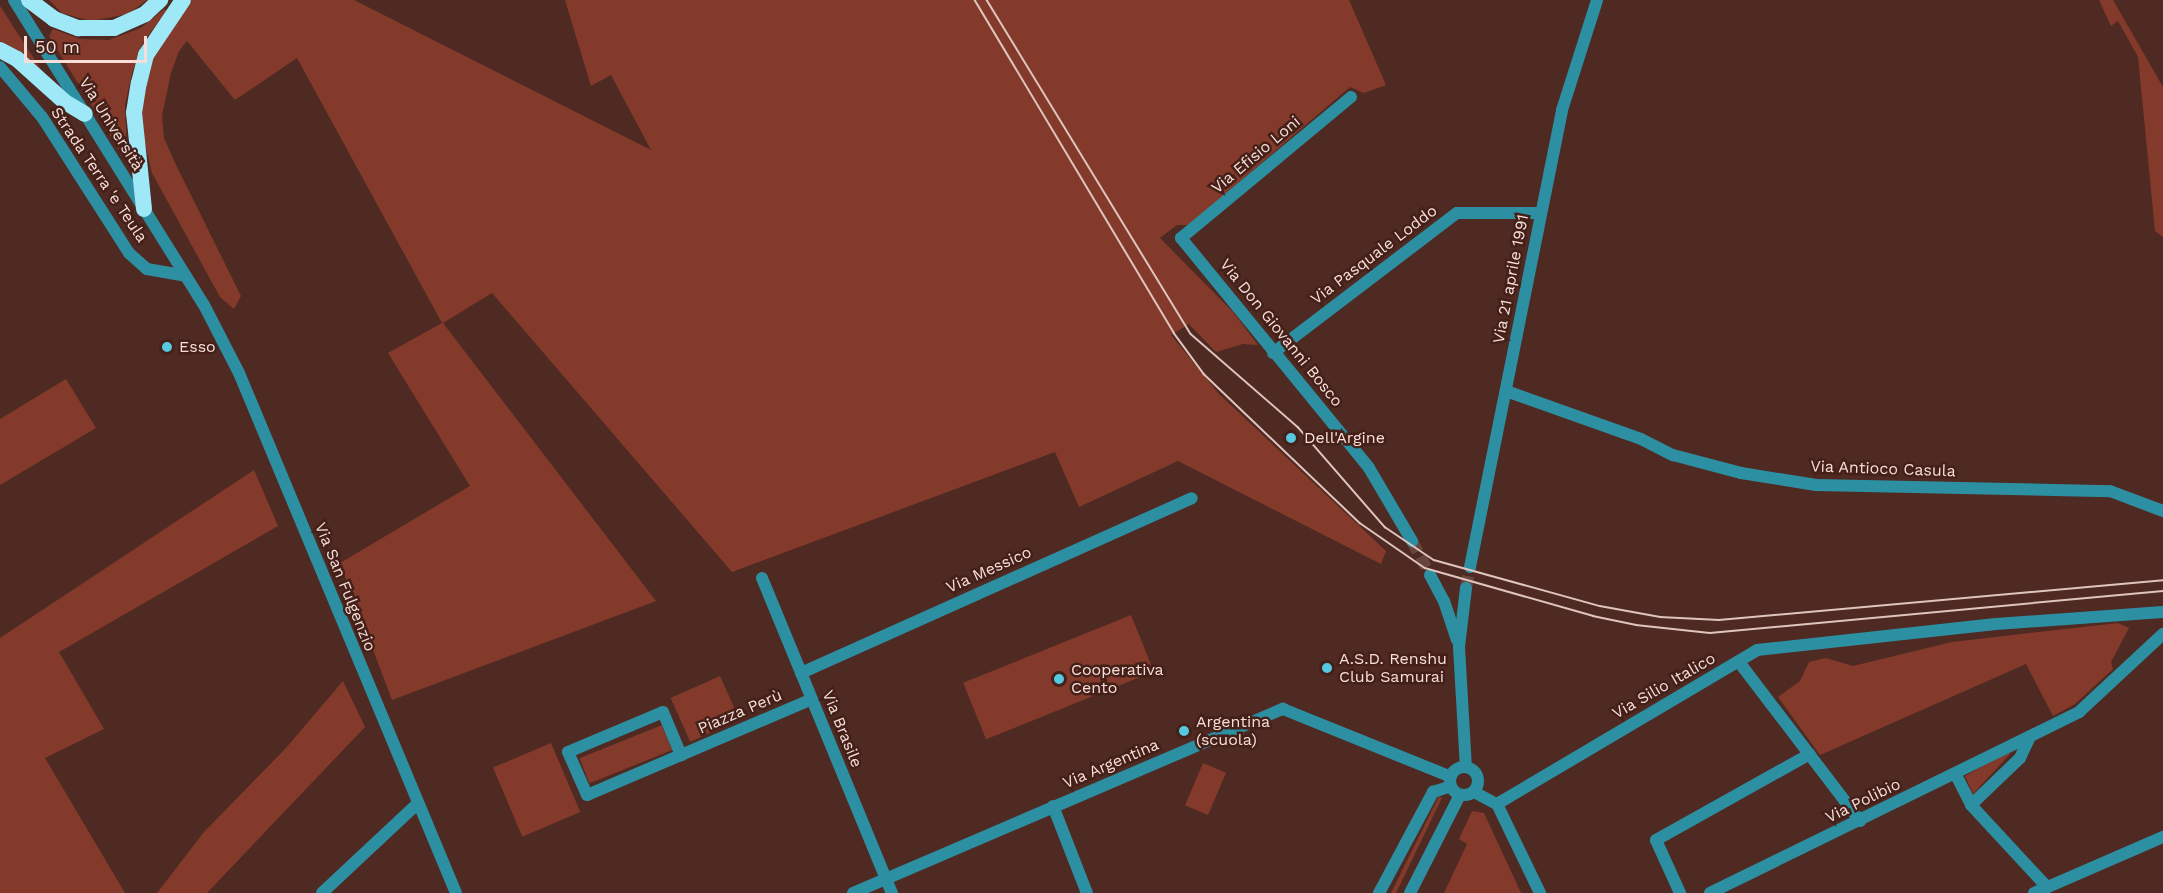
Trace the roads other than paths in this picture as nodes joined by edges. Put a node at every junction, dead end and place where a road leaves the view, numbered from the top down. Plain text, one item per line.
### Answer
1 (14, 0) edge
2 (29, 0) edge
3 (160, 0) edge
4 (183, 0) edge
5 (1597, 0) edge
6 (0, 50) edge
7 (0, 67) edge
8 (1351, 97) dead end
9 (85, 114) junction
10 (144, 209) junction
11 (1541, 213) junction
12 (1181, 238) joint
13 (182, 272) junction
14 (198, 296) joint
15 (1273, 352) junction
16 (1506, 391) junction
17 (1192, 498) dead end
18 (2163, 512) edge
19 (1412, 541) tunnel mouth
20 (1470, 567) tunnel mouth
21 (1430, 575) tunnel mouth
22 (762, 578) dead end
23 (1466, 588) tunnel mouth
24 (2163, 612) edge
25 (2163, 634) edge
26 (1459, 647) junction
27 (1739, 662) junction
28 (801, 673) junction
29 (812, 699) junction
30 (2030, 737) junction
31 (1810, 754) junction
32 (681, 755) junction
33 (1466, 767) junction
34 (1956, 775) junction
35 (1454, 786) junction
36 (1474, 792) junction
37 (417, 804) junction
38 (1497, 804) junction
39 (1971, 805) junction
40 (1053, 806) junction
41 (1860, 821) junction
42 (2163, 837) edge
43 (886, 879) junction
44 (2047, 887) junction
45 (322, 893) edge
46 (456, 893) edge
47 (853, 893) edge
48 (892, 893) edge
49 (1087, 893) edge
50 (1379, 893) edge
51 (1410, 893) edge
52 (1540, 893) edge
53 (1680, 893) edge
54 (1710, 893) edge
55 (2034, 893) edge

1 - 9 street, Via Università
2 - 3 highway
4 - 10 highway
5 - 11 street, Via 21 aprile 1991
6 - 9 highway
7 - 13 street, Strada Terra 'e Teula
8 - 12 street, Via Efisio Loni
9 - 10 street, Via Università
10 - 13 street, Via Università
11 - 15 street, Via Pasquale Loddo
11 - 16 street, Via 21 aprile 1991
12 - 15 street, Via Don Giovanni Bosco
13 - 14 street, Via Università
14 - 37 street, Via San Fulgenzio
15 - 19 street, Via Don Giovanni Bosco
16 - 18 street, Via Antioco Casula
16 - 20 street, Via 21 aprile 1991
17 - 28 street, Via Messico
21 - 26 street
22 - 28 street, Via Brasile
23 - 26 street
24 - 27 street
25 - 30 street, Via Polibio
26 - 33 street
27 - 31 street, Via Silio Italico
27 - 38 street, Via Silio Italico
28 - 29 street, Via Brasile
29 - 32 street, Piazza Perù
29 - 43 street, Via Brasile
30 - 34 street, Via Polibio
30 - 39 street
31 - 41 street, Via Silio Italico
31 - 53 street
32 - 32 street, Piazza Perù
33 - 35 street
33 - 36 street
34 - 39 street
34 - 41 street, Via Polibio
35 - 36 street
35 - 40 street, Via Argentina
35 - 50 street
35 - 51 street
36 - 38 street
37 - 45 street
37 - 46 street, Via San Fulgenzio
38 - 52 street
39 - 44 street
40 - 43 street, Via Argentina
40 - 49 street
41 - 54 street, Via Polibio
42 - 44 street
43 - 47 street, Via Argentina
43 - 48 street, Via Brasile
44 - 55 street

